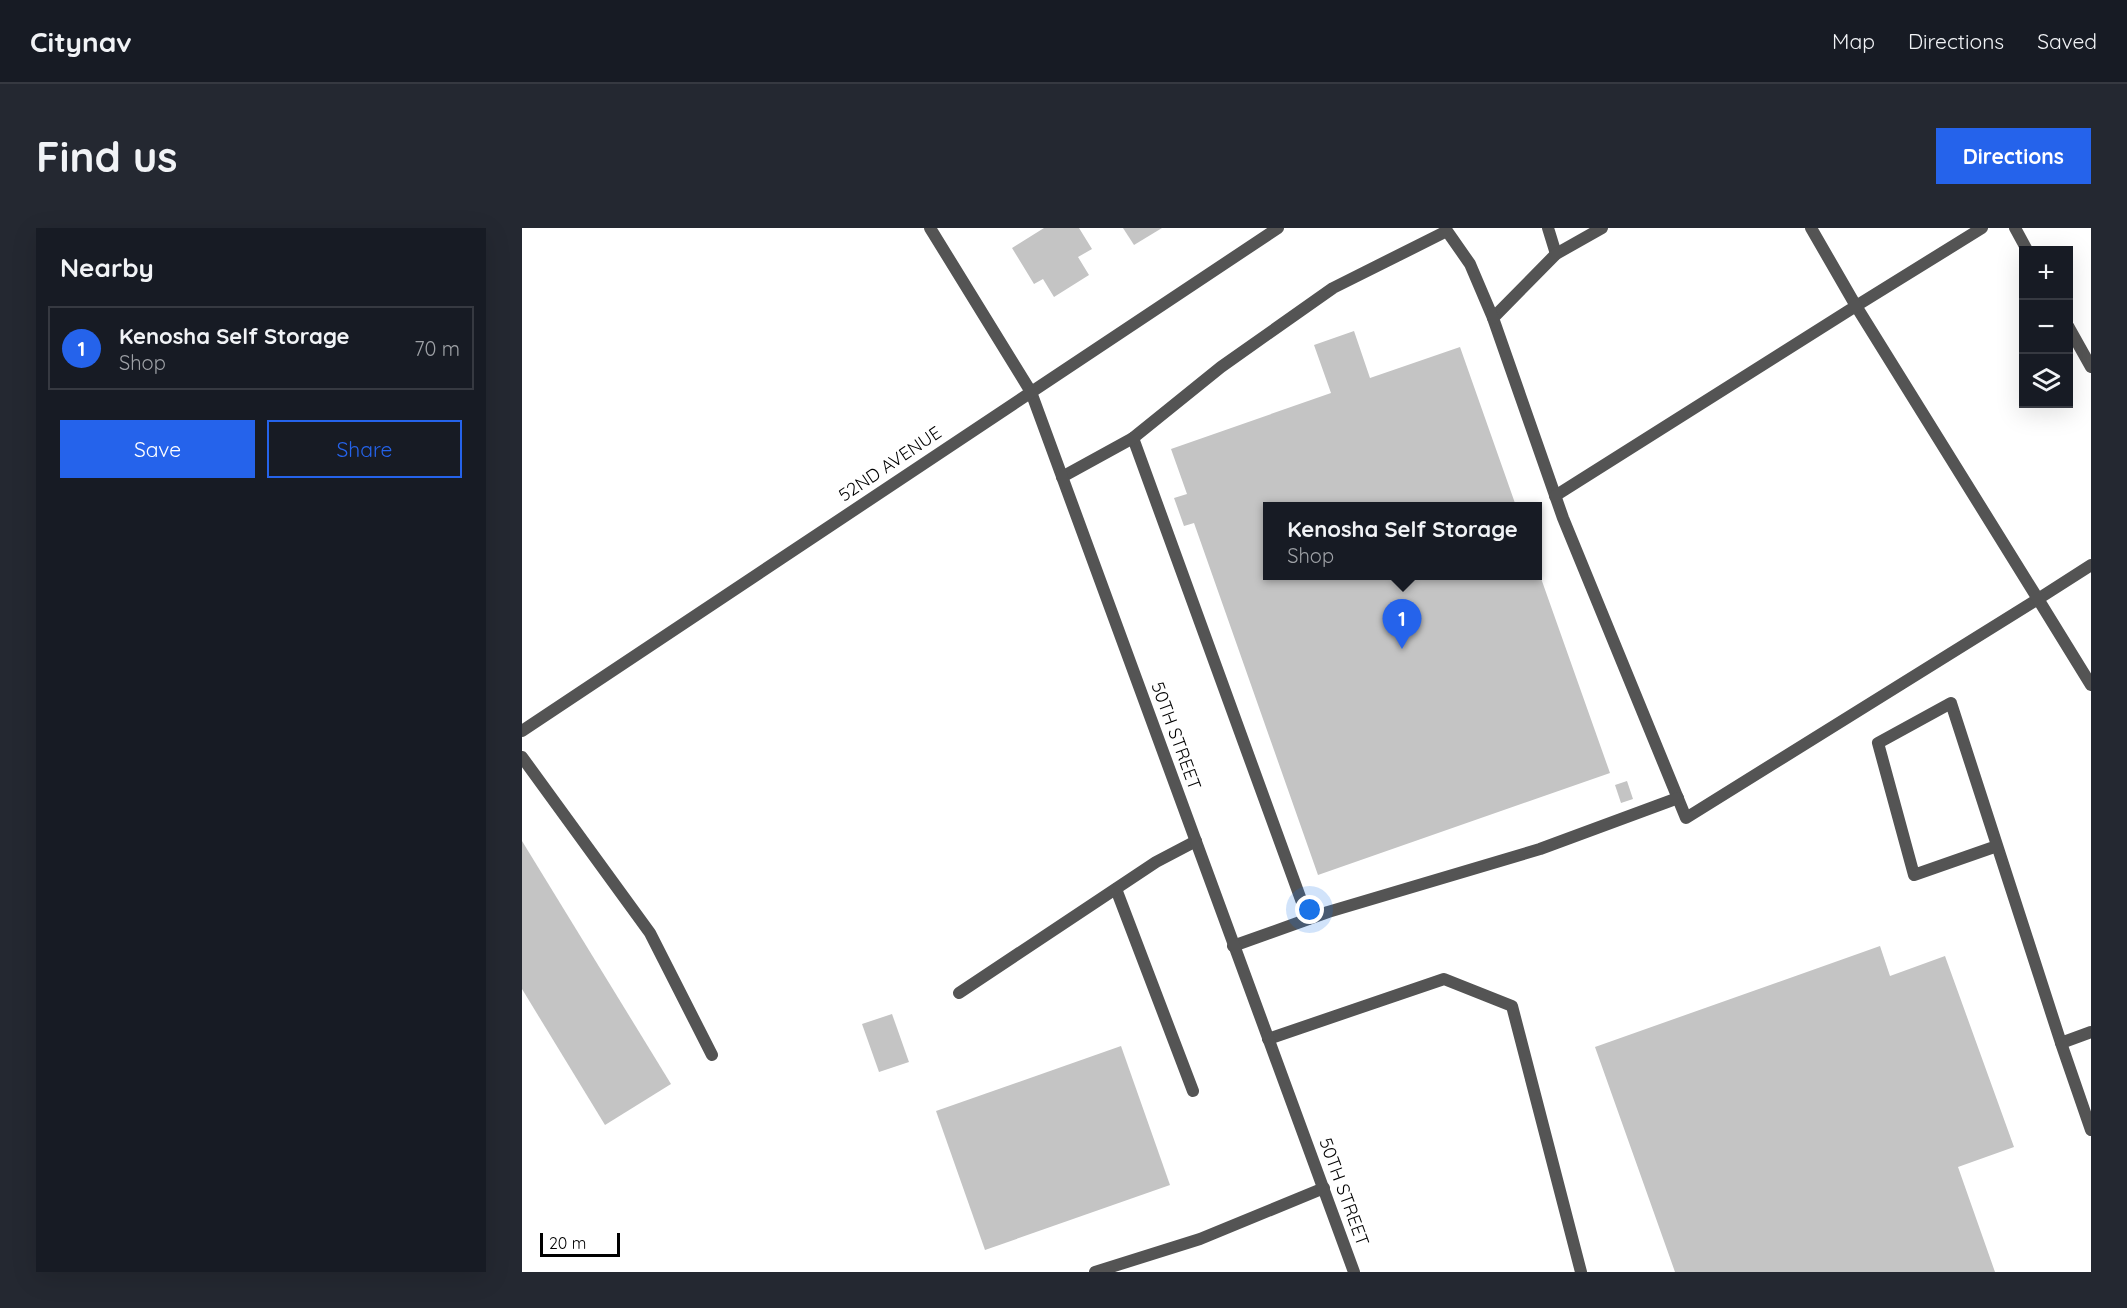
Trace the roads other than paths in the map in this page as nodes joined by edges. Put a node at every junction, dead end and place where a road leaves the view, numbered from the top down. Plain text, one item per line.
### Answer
1 (930, 228) edge
2 (1278, 228) edge
3 (1548, 228) edge
4 (1602, 228) edge
5 (1811, 228) edge
6 (1982, 228) edge
7 (2015, 228) edge
8 (2025, 246) edge
9 (1556, 254) junction
10 (1856, 306) junction
11 (1493, 318) junction
12 (2073, 335) edge
13 (2091, 367) edge
14 (1031, 392) junction
15 (1133, 438) junction
16 (1062, 477) junction
17 (1555, 496) junction
18 (2091, 565) edge
19 (2038, 599) junction
20 (2091, 685) edge
21 (522, 731) edge
22 (522, 757) edge
23 (1678, 798) junction
24 (1196, 841) junction
25 (1997, 846) junction
26 (1116, 888) junction
27 (1308, 919) junction
28 (1233, 946) junction
29 (959, 993) dead end
30 (2091, 1032) edge
31 (1268, 1039) junction
32 (2061, 1043) junction
33 (712, 1055) dead end
34 (1193, 1091) dead end
35 (2091, 1130) edge
36 (1324, 1188) junction
37 (1095, 1272) edge
38 (1354, 1272) edge
39 (1581, 1272) edge

1 - 14 street, 50TH STREET
2 - 14 street, 52ND AVENUE
3 - 9 street
4 - 9 street
5 - 10 street
6 - 10 street
7 - 8 street
9 - 11 street
10 - 17 street
10 - 19 street
11 - 15 street
11 - 17 street
12 - 13 street
14 - 16 street, 50TH STREET
14 - 21 street, 52ND AVENUE
15 - 16 street
15 - 27 street
16 - 24 street, 50TH STREET
17 - 23 street
18 - 19 street
19 - 20 street
19 - 23 street
22 - 33 street
23 - 27 street
24 - 26 street
24 - 28 street, 50TH STREET
25 - 25 street
25 - 32 street
26 - 29 street
26 - 34 street
27 - 28 street
28 - 31 street, 50TH STREET
30 - 32 street
31 - 36 street, 50TH STREET
31 - 39 street
32 - 35 street
36 - 37 street
36 - 38 street, 50TH STREET

